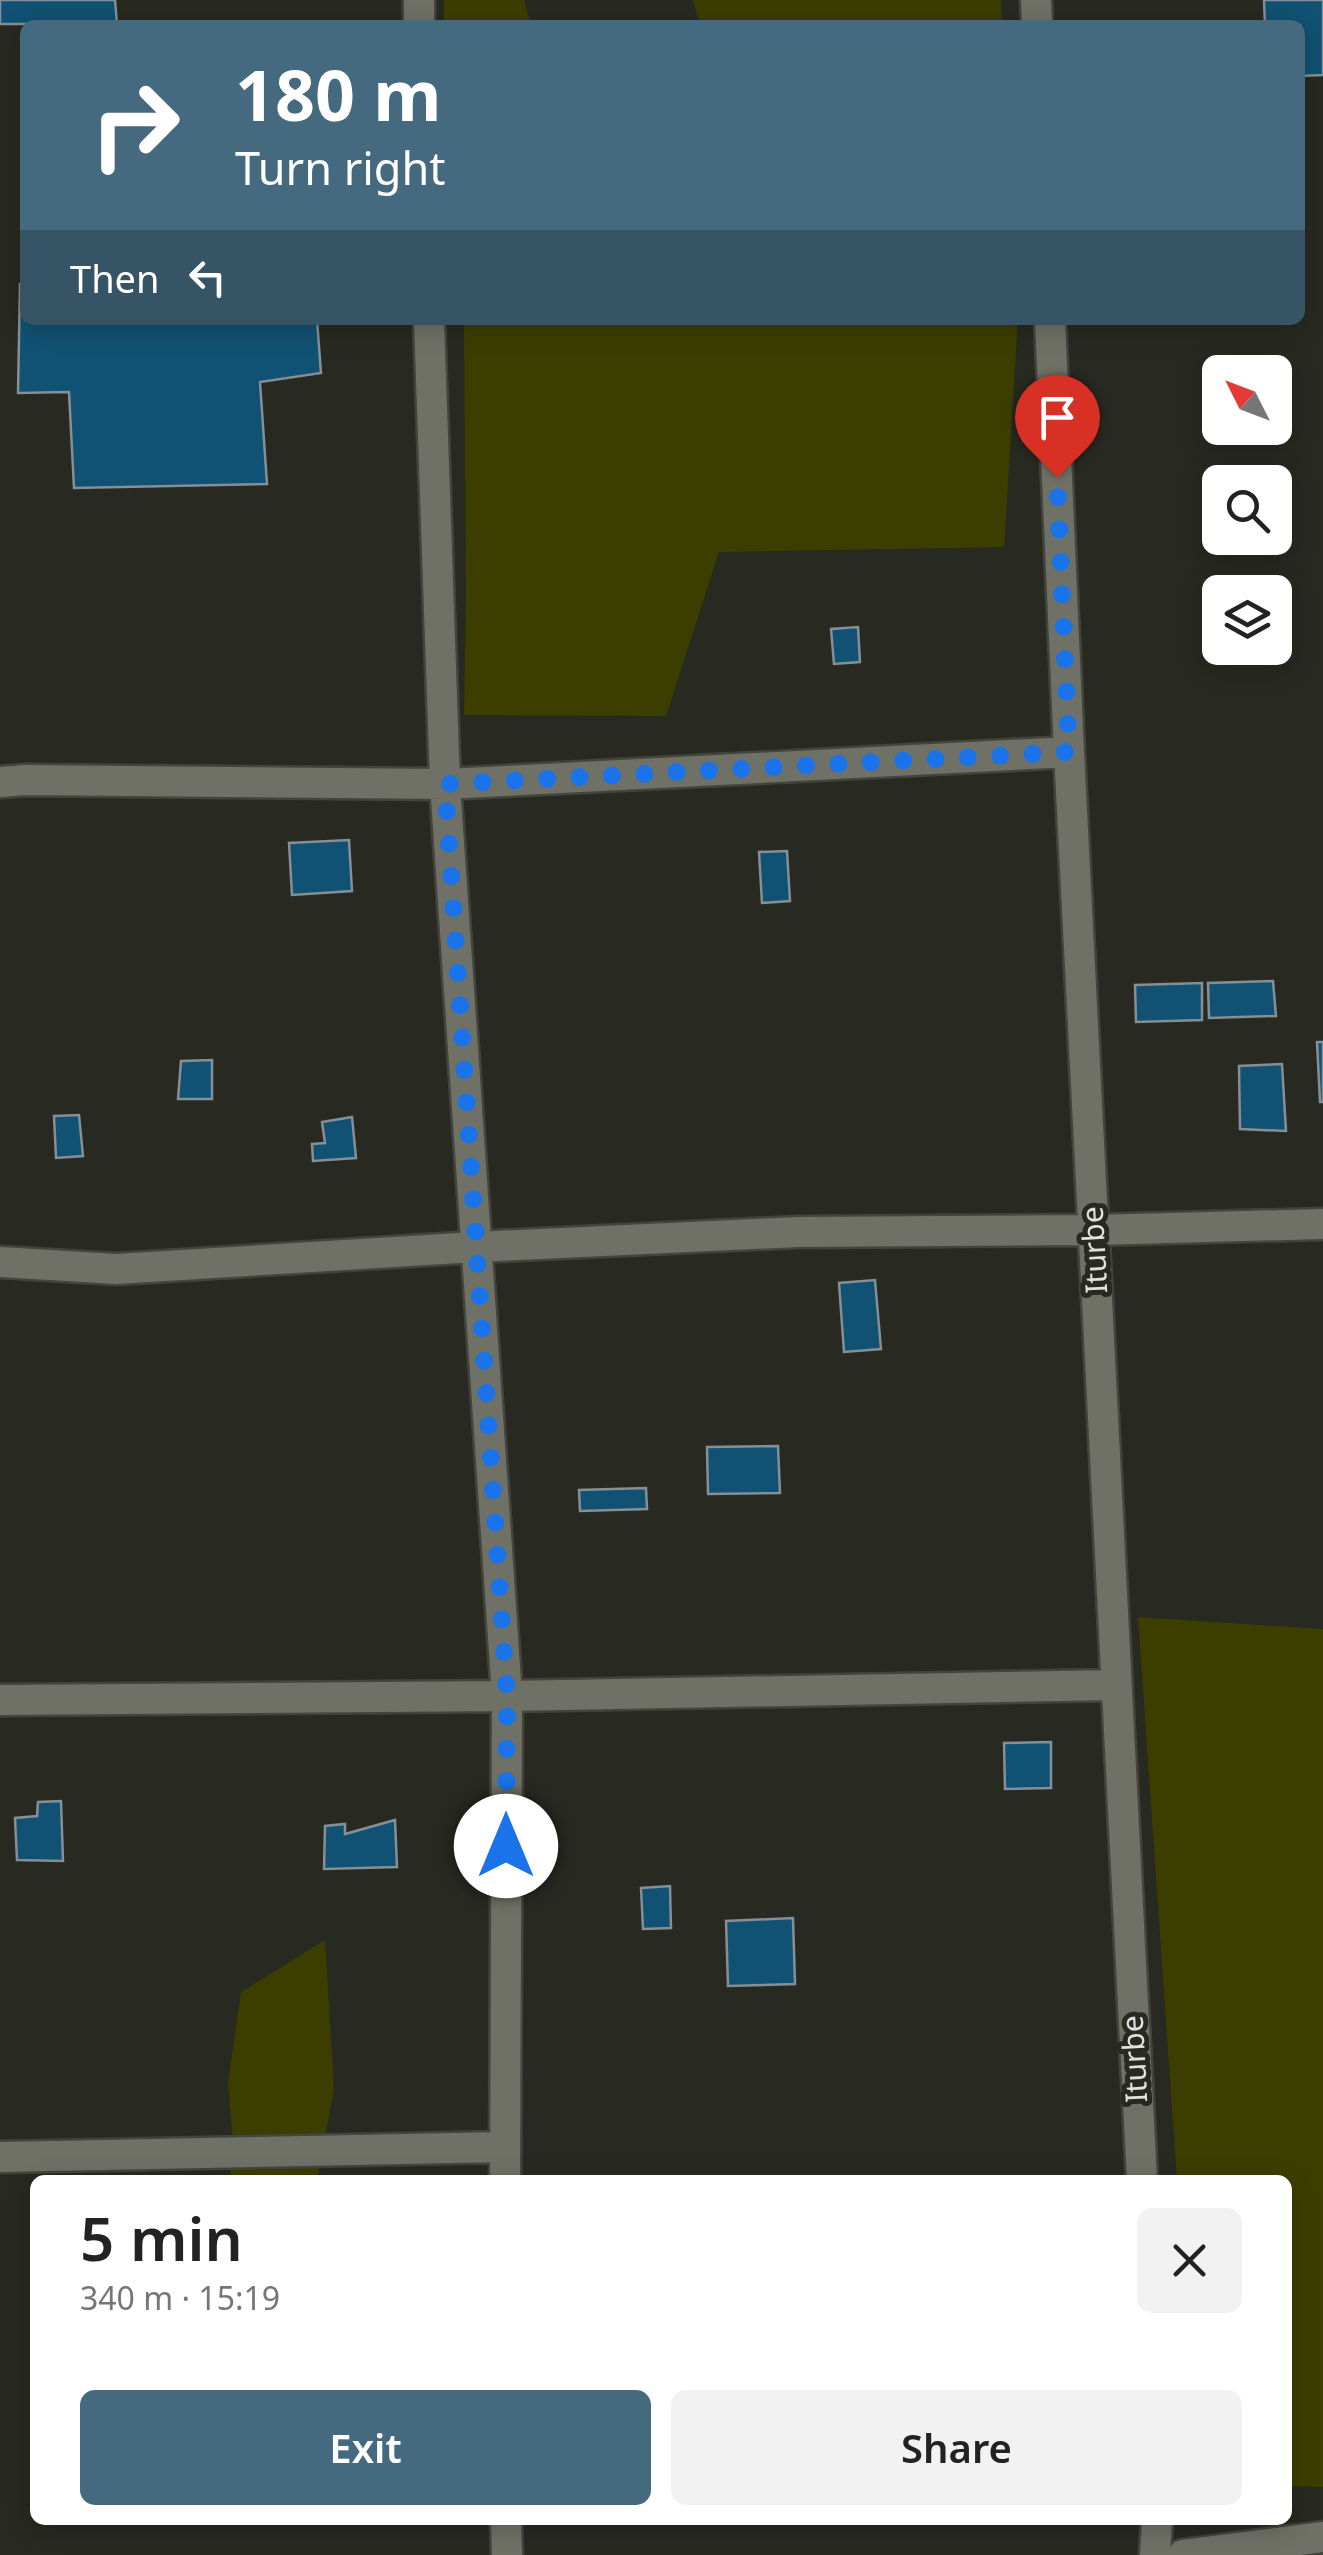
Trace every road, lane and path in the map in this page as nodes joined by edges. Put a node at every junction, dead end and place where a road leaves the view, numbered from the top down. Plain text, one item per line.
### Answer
1 (429, 325) edge
2 (1050, 325) edge
3 (1069, 752) junction
4 (0, 782) edge
5 (445, 784) junction
6 (1323, 1224) edge
7 (1094, 1230) junction
8 (475, 1247) junction
9 (0, 1262) edge
10 (1116, 1685) junction
11 (507, 1696) junction
12 (0, 1700) edge
13 (504, 2147) junction
14 (0, 2157) edge
15 (505, 2175) edge
16 (1142, 2175) edge
17 (506, 2525) edge
18 (1157, 2525) edge
19 (1323, 2537) edge
20 (506, 2555) edge
21 (1155, 2555) edge
22 (1183, 2555) edge

1 - 5 street
2 - 3 street, Iturbe
3 - 5 street
3 - 7 street, Iturbe
4 - 5 street
5 - 8 street
6 - 7 street
7 - 8 street
7 - 10 street, Iturbe
8 - 9 street
8 - 11 street
10 - 11 street
10 - 16 street, Iturbe
11 - 12 street
11 - 13 street
13 - 14 street
13 - 15 street
17 - 20 street
18 - 21 street
19 - 22 street

